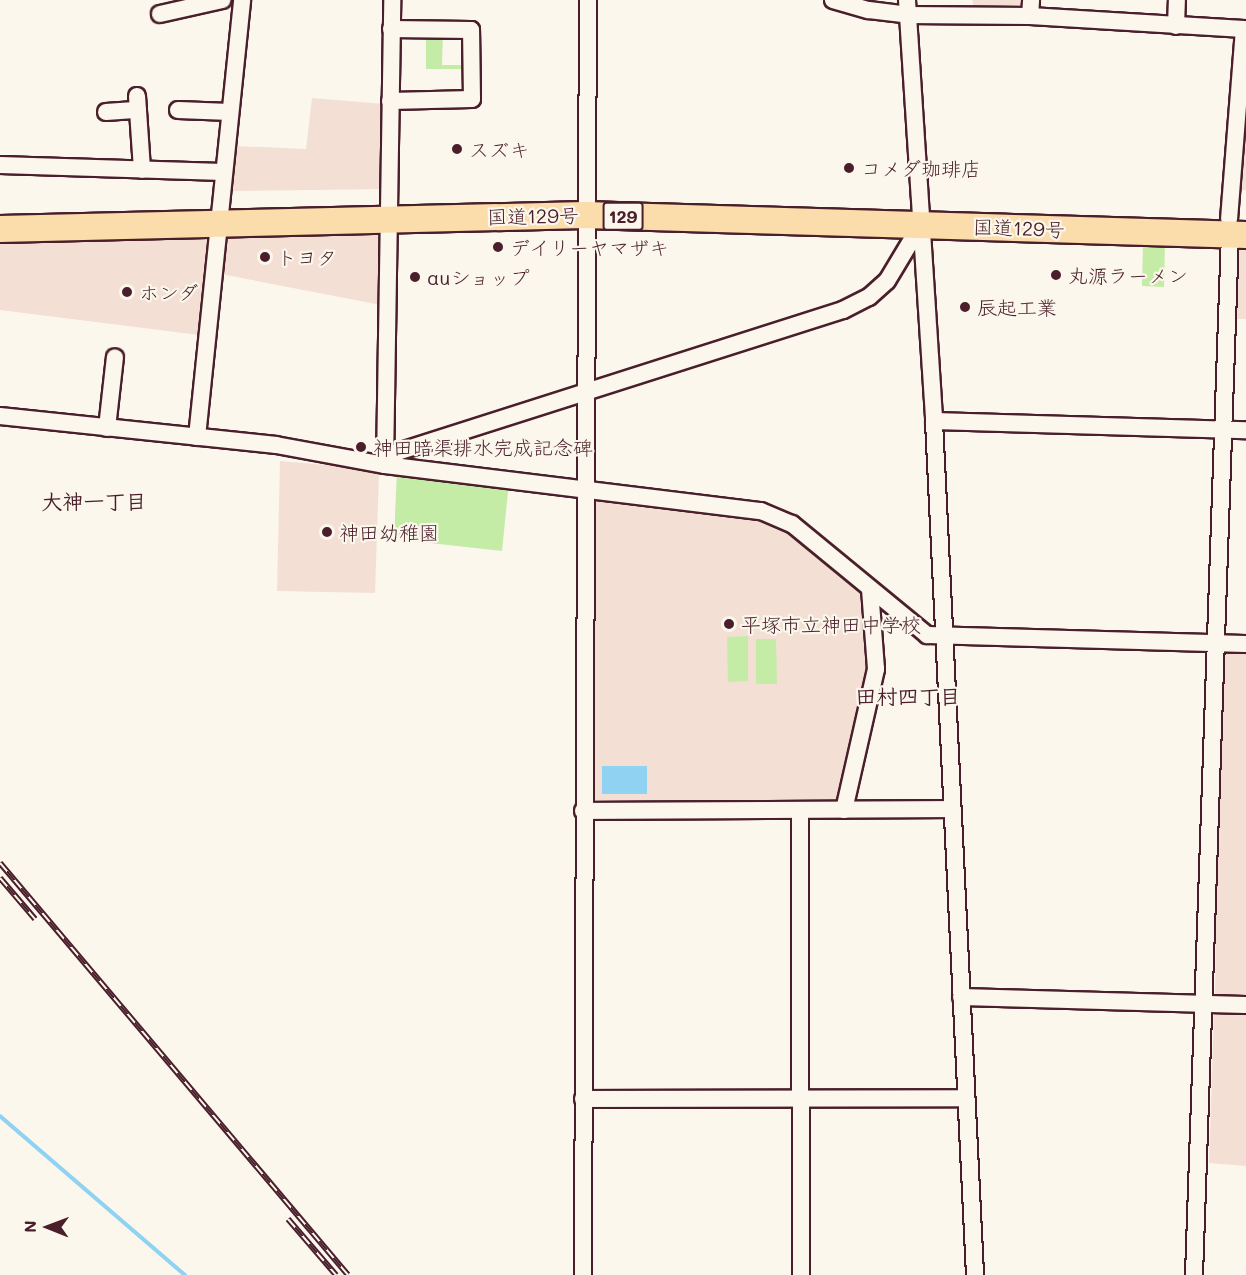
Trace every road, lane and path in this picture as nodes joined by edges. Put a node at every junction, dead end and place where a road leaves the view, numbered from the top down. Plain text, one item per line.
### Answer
1 (222, 0) edge
2 (242, 0) edge
3 (392, 0) edge
4 (588, 0) edge
5 (833, 0) edge
6 (1177, 0) edge
7 (907, 7) edge
8 (1031, 8) edge
9 (160, 14) dead end
10 (1176, 26) junction
11 (1245, 28) edge
12 (392, 29) junction
13 (390, 101) junction
14 (178, 110) dead end
15 (106, 112) dead end
16 (230, 112) junction
17 (0, 165) edge
18 (142, 170) junction
19 (224, 172) junction
20 (585, 207) junction
21 (388, 210) junction
22 (0, 212) edge
23 (219, 214) junction
24 (919, 217) junction
25 (1238, 227) edge
26 (0, 229) edge
27 (115, 357) dead end
28 (585, 392) junction
29 (0, 416) edge
30 (934, 421) junction
31 (107, 428) junction
32 (1222, 430) junction
33 (1246, 430) edge
34 (197, 437) junction
35 (385, 460) junction
36 (585, 488) junction
37 (870, 589) junction
38 (945, 634) junction
39 (1215, 643) junction
40 (1246, 644) edge
41 (952, 809) junction
42 (844, 810) junction
43 (583, 811) junction
44 (800, 811) junction
45 (961, 997) junction
46 (1202, 1004) junction
47 (1246, 1005) edge
48 (966, 1098) junction
49 (583, 1099) junction
50 (801, 1100) junction
51 (583, 1275) edge
52 (801, 1275) edge
53 (975, 1275) edge
54 (1194, 1275) edge

1 - 9 street
2 - 16 street
3 - 12 street
4 - 20 street
5 - 7 street
6 - 10 street
7 - 8 street
7 - 24 street
8 - 10 street
10 - 11 street
11 - 25 street
12 - 13 street
12 - 13 street
13 - 21 street
14 - 16 street
15 - 18 street
16 - 19 street
17 - 18 street
18 - 19 street
19 - 23 street
20 - 21 highway, 国道129号 / 129
20 - 24 highway, 国道129号 / 129
20 - 28 street
21 - 23 highway, 国道129号 / 129
21 - 35 street
22 - 23 highway, 国道129号 / 129
23 - 26 highway, 国道129号 / 129
23 - 34 street
24 - 25 highway, 国道129号 / 129
24 - 28 street
24 - 30 street
25 - 32 street
27 - 31 street
28 - 35 street
28 - 36 street
29 - 31 street
30 - 32 street
30 - 38 street
31 - 34 street
32 - 33 street
32 - 39 street
34 - 35 street
35 - 36 street
36 - 37 street
36 - 43 street
37 - 38 street
37 - 42 street
38 - 39 street
38 - 41 street
39 - 40 street
39 - 46 street
41 - 42 street
41 - 45 street
42 - 44 street
43 - 44 street
43 - 49 street
44 - 50 street
45 - 46 street
45 - 48 street
46 - 47 street
46 - 54 street
48 - 50 street
48 - 53 street
49 - 50 street
49 - 51 street
50 - 52 street

